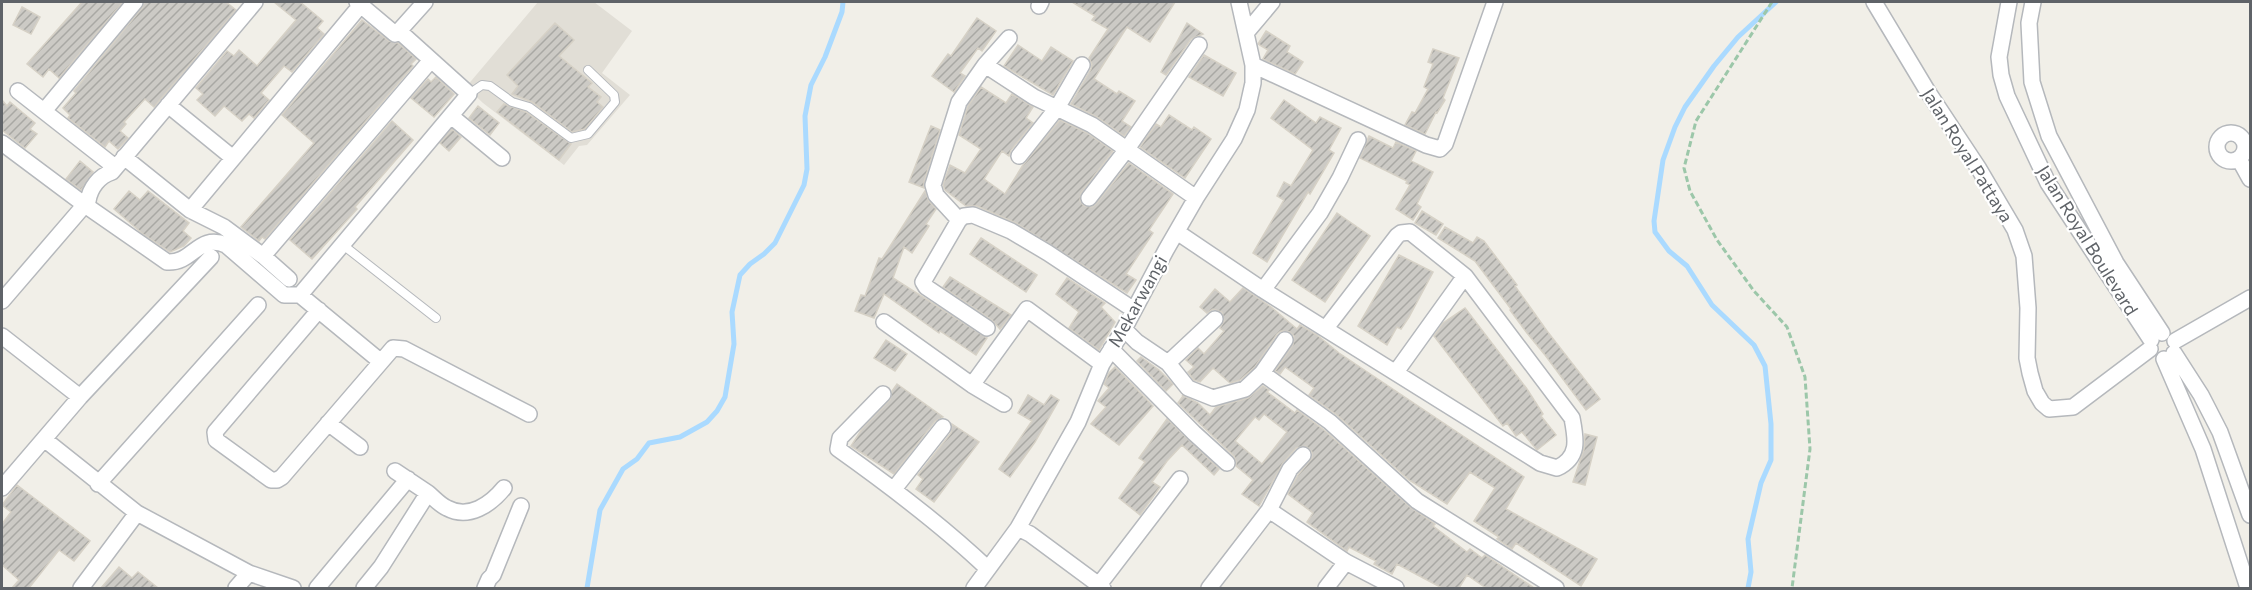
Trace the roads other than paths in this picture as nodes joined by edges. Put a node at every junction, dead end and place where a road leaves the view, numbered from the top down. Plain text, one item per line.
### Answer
1 (135, 2) edge
2 (255, 2) edge
3 (425, 2) edge
4 (1239, 2) edge
5 (1272, 2) edge
6 (1495, 2) edge
7 (1874, 2) edge
8 (2009, 2) edge
9 (2033, 2) edge
10 (356, 7) edge
11 (399, 31) junction
12 (1246, 33) junction
13 (1009, 38) dead end
14 (1199, 45) dead end
15 (985, 65) junction
16 (1082, 65) dead end
17 (1253, 65) junction
18 (426, 66) dead end
19 (588, 70) dead end
20 (18, 91) dead end
21 (469, 94) junction
22 (168, 105) junction
23 (1057, 108) junction
24 (44, 111) junction
25 (451, 116) junction
26 (1358, 140) dead end
27 (2, 143) edge
28 (1127, 149) junction
29 (1019, 156) dead end
30 (233, 158) junction
31 (502, 158) dead end
32 (2239, 159) dead end
33 (117, 165) junction
34 (2250, 179) edge
35 (1089, 198) dead end
36 (1196, 198) junction
37 (86, 203) junction
38 (2087, 208) junction
39 (190, 210) junction
40 (2067, 214) junction
41 (959, 220) junction
42 (1177, 232) junction
43 (343, 245) junction
44 (263, 256) junction
45 (211, 257) dead end
46 (1466, 276) junction
47 (289, 279) dead end
48 (1263, 290) junction
49 (300, 295) junction
50 (2250, 298) edge
51 (2, 301) edge
52 (258, 305) dead end
53 (319, 310) junction
54 (1134, 310) junction
55 (436, 318) dead end
56 (1215, 319) dead end
57 (884, 322) dead end
58 (987, 328) dead end
59 (1326, 328) junction
60 (1124, 329) junction
61 (2, 336) edge
62 (1285, 340) dead end
63 (2162, 346) junction
64 (1110, 349) junction
65 (380, 361) junction
66 (1168, 363) junction
67 (1102, 364) junction
68 (1396, 372) junction
69 (1262, 373) junction
70 (972, 385) junction
71 (883, 394) dead end
72 (81, 397) junction
73 (1004, 404) dead end
74 (529, 414) dead end
75 (328, 423) junction
76 (943, 427) dead end
77 (44, 439) junction
78 (360, 447) dead end
79 (1303, 455) dead end
80 (1227, 463) dead end
81 (1180, 479) dead end
82 (98, 484) junction
83 (2, 488) edge
84 (504, 488) dead end
85 (894, 489) junction
86 (428, 493) junction
87 (521, 506) dead end
88 (1269, 510) junction
89 (137, 513) junction
90 (2250, 515) edge
91 (1018, 528) junction
92 (1346, 562) junction
93 (988, 569) junction
94 (249, 573) junction
95 (1101, 587) edge
96 (83, 588) edge
97 (236, 588) edge
98 (293, 588) edge
99 (317, 588) edge
100 (364, 588) edge
101 (485, 588) edge
102 (974, 588) edge
103 (1209, 588) edge
104 (1326, 588) edge
105 (1396, 588) edge
106 (1556, 588) edge
107 (2248, 588) edge

1 - 24 street
2 - 22 street
3 - 11 street
4 - 12 street, Mekarwangi
5 - 12 street
6 - 17 street
7 - 63 street, Jalan Royal Pattaya
8 - 40 street, Jalan Royal Boulevard
9 - 38 street, Jalan Royal Boulevard
10 - 11 street
10 - 30 street
11 - 21 street
12 - 17 street, Mekarwangi
13 - 15 street
14 - 28 street
15 - 23 street
15 - 41 street
16 - 23 street
17 - 36 street, Mekarwangi
18 - 44 street
19 - 21 lane
20 - 24 street
21 - 25 street
22 - 30 street
22 - 33 street
23 - 28 street
23 - 29 street
24 - 33 street
25 - 31 street
25 - 43 street
26 - 48 street
27 - 37 street
28 - 35 street
28 - 36 street
30 - 39 street
32 - 34 street
33 - 37 street
33 - 39 street
36 - 42 street, Mekarwangi
37 - 49 street
37 - 51 street
38 - 40 street
38 - 63 street, Jalan Royal Boulevard
39 - 44 street
40 - 63 street, Jalan Royal Boulevard
41 - 54 street
41 - 58 street
42 - 48 street
42 - 54 street, Mekarwangi
43 - 49 street
43 - 55 lane
44 - 47 street
45 - 72 street
46 - 59 street
46 - 68 street
46 - 68 street
48 - 59 street
49 - 53 street
50 - 63 street, Jalan Royal Pattaya
52 - 82 street
53 - 65 street
53 - 75 street
54 - 60 street, Mekarwangi
56 - 66 street
57 - 70 street
59 - 68 street
60 - 64 street, Mekarwangi
60 - 66 street
61 - 72 street
62 - 69 street
63 - 90 street
63 - 107 street
64 - 67 street, Mekarwangi
64 - 80 street
65 - 74 street
65 - 75 street
66 - 69 street
67 - 70 street
67 - 91 street, Mekarwangi
69 - 106 street
70 - 73 street
71 - 85 street
72 - 77 street
75 - 78 street
76 - 85 street
77 - 82 street
77 - 83 street
79 - 88 street
81 - 95 street
82 - 89 street
84 - 86 street
85 - 93 street
86 - 99 street
86 - 100 street
87 - 101 street
88 - 92 street
88 - 103 street
89 - 94 street
89 - 96 street
91 - 93 street, Mekarwangi
91 - 95 street
92 - 104 street
92 - 105 street
93 - 102 street, Mekarwangi
94 - 97 street
94 - 98 street

